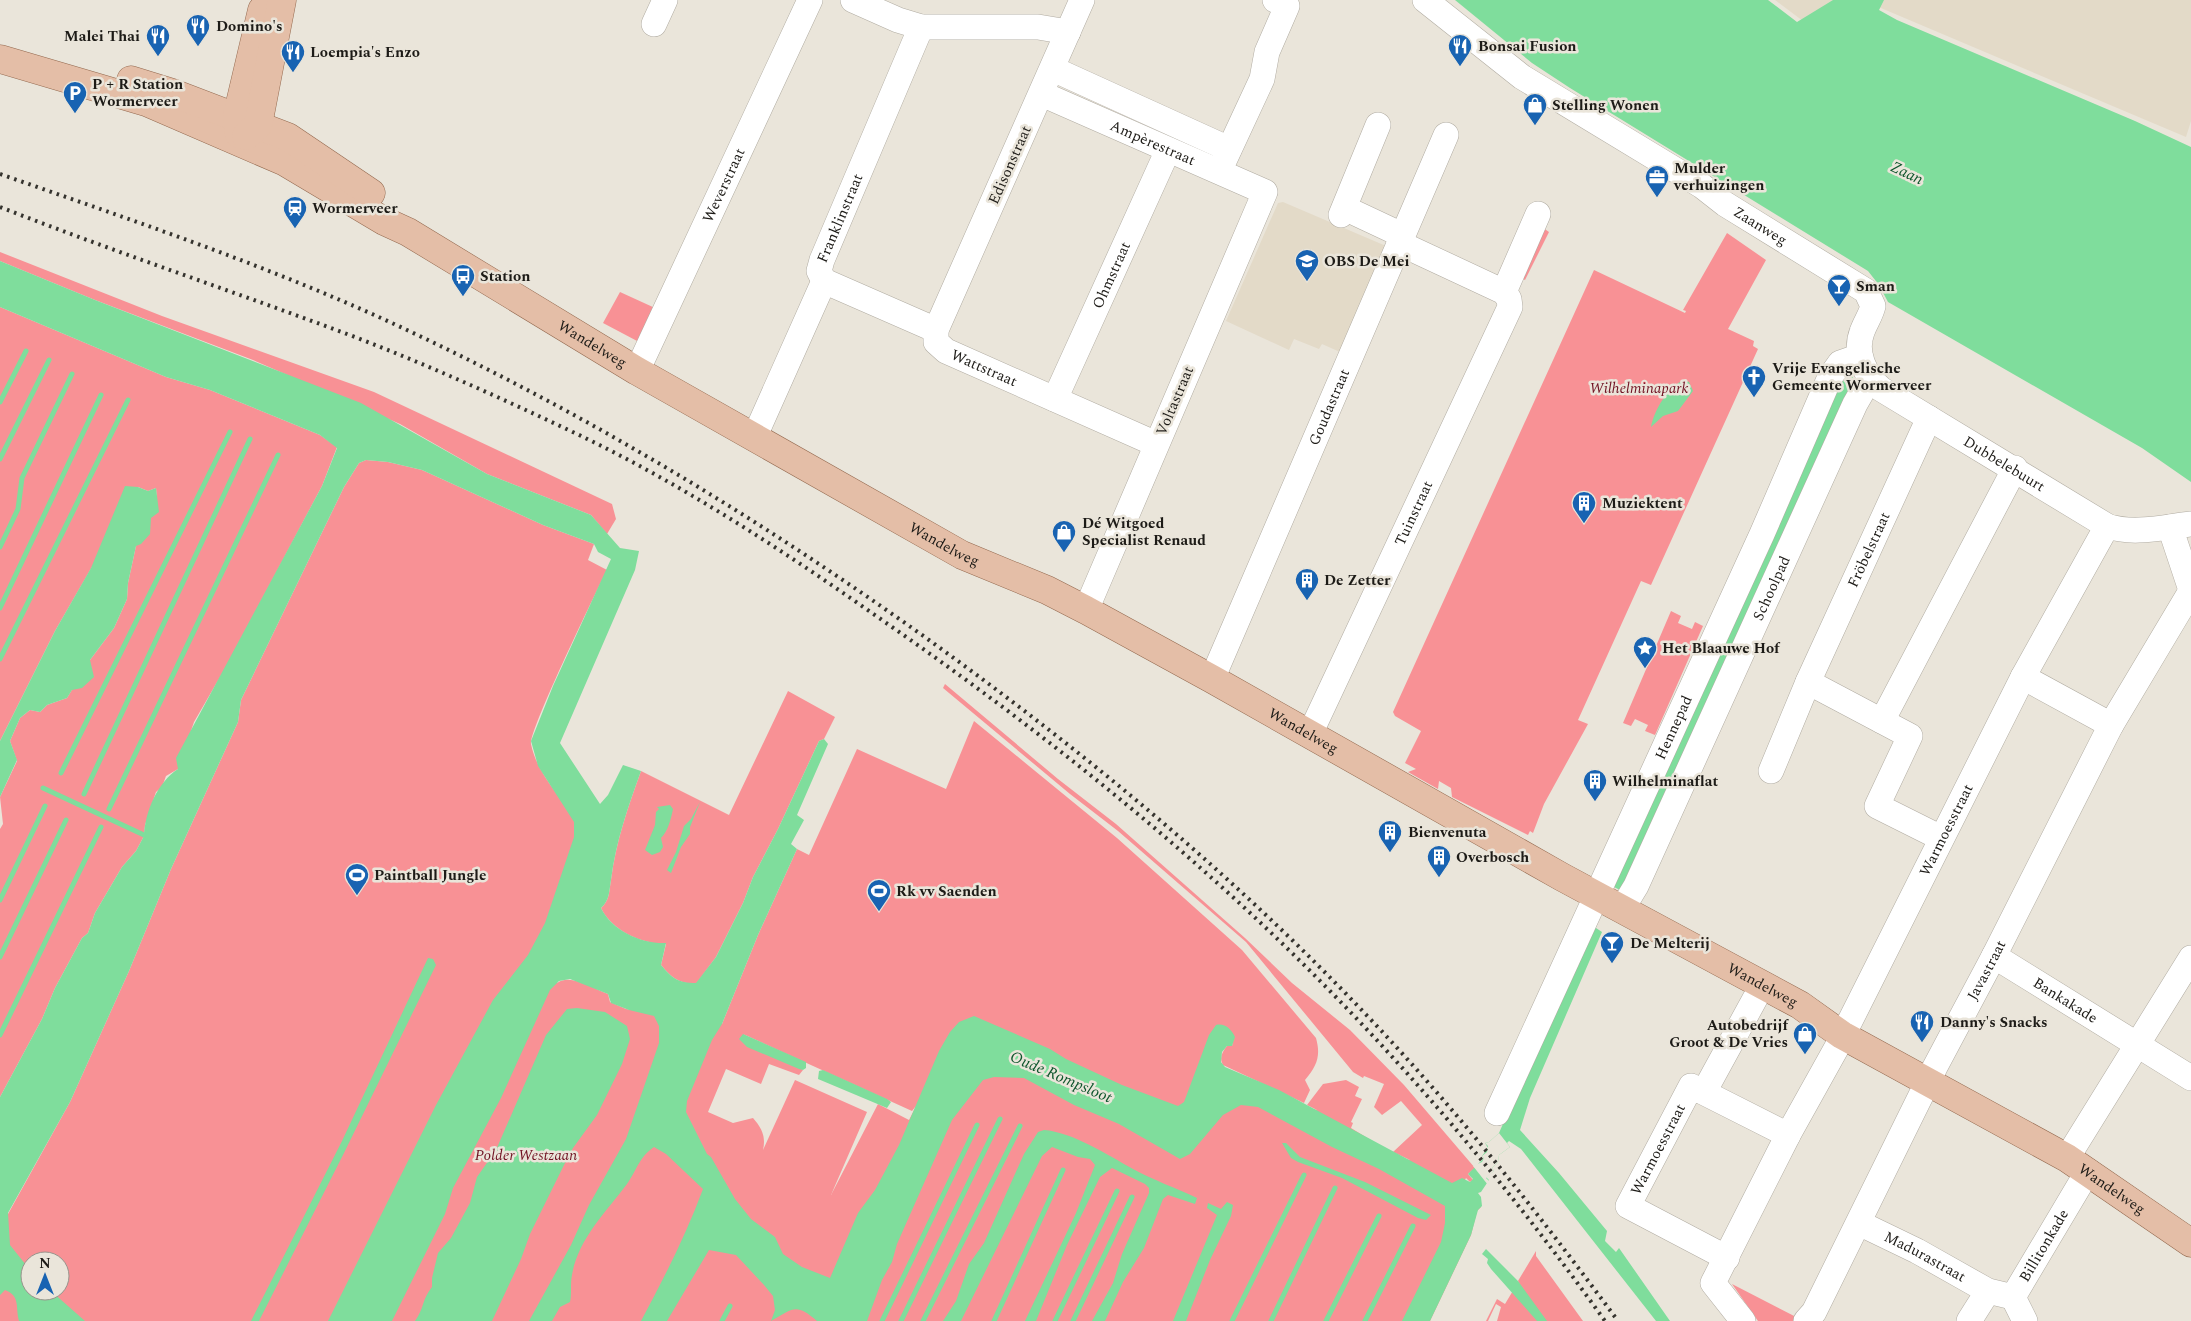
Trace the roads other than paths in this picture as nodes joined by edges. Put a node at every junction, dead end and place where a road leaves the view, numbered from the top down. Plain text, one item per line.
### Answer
1 (264, 0) edge
2 (282, 0) edge
3 (665, 0) edge
4 (810, 0) edge
5 (853, 0) edge
6 (1082, 0) edge
7 (1426, 0) edge
8 (1281, 3) edge
9 (654, 24) dead end
10 (921, 26) junction
11 (1068, 32) junction
12 (0, 42) edge
13 (0, 59) edge
14 (1053, 69) junction
15 (1042, 94) junction
16 (1378, 125) dead end
17 (245, 128) junction
18 (1446, 135) dead end
19 (1229, 149) junction
20 (1168, 150) junction
21 (1219, 172) junction
22 (1264, 192) joint
23 (1538, 214) dead end
24 (1401, 239) junction
25 (824, 281) junction
26 (1504, 292) junction
27 (936, 330) junction
28 (1865, 367) junction
29 (638, 371) junction
30 (1055, 399) junction
31 (1930, 418) junction
32 (754, 438) junction
33 (1156, 444) junction
34 (2015, 468) junction
35 (2107, 526) junction
36 (2180, 526) edge
37 (2191, 591) edge
38 (1086, 610) junction
39 (2023, 677) junction
40 (1212, 679) junction
41 (1808, 682) junction
42 (1882, 721) junction
43 (2110, 725) junction
44 (1310, 734) junction
45 (1771, 771) dead end
46 (1941, 838) junction
47 (1609, 902) junction
48 (1994, 956) junction
49 (2191, 958) edge
50 (1762, 984) junction
51 (1842, 1035) junction
52 (2136, 1044) junction
53 (2191, 1078) edge
54 (1929, 1081) junction
55 (1704, 1092) junction
56 (1497, 1113) dead end
57 (1788, 1135) junction
58 (2078, 1164) junction
59 (1859, 1223) junction
60 (2191, 1243) edge
61 (1727, 1258) junction
62 (1988, 1291) junction
63 (2013, 1297) junction
64 (1743, 1321) edge
65 (1806, 1321) edge
66 (1970, 1321) edge
67 (2025, 1321) edge

1 - 17 main road
2 - 17 main road
3 - 9 street
4 - 29 street, Weverstraat
5 - 10 street
6 - 11 street, Edisonstraat
7 - 28 street, Zaanweg
8 - 19 street
10 - 11 street
10 - 25 street, Franklinstraat
11 - 14 street, Edisonstraat
12 - 17 main road
13 - 17 main road
14 - 15 street, Edisonstraat
14 - 19 street, Ampèrestraat
15 - 20 street, Ampèrestraat
15 - 27 street, Edisonstraat
16 - 24 street
17 - 29 main road, Wandelweg
18 - 24 street, Goudastraat
19 - 21 street
20 - 21 street, Ampèrestraat
20 - 30 street, Ohmstraat
21 - 22 street, Ampèrestraat
22 - 33 street, Voltastraat
23 - 26 street, Tuinstraat
24 - 26 street
24 - 40 street, Goudastraat
25 - 27 street
25 - 32 street, Franklinstraat
26 - 44 street, Tuinstraat
27 - 30 street, Wattstraat
28 - 31 street, Dubbelebuurt
28 - 47 street, Schoolpad
28 - 47 street, Hennepad
29 - 32 main road, Wandelweg
30 - 33 street, Wattstraat
31 - 34 street, Dubbelebuurt
31 - 41 street, Fröbelstraat
32 - 38 main road, Wandelweg
33 - 38 street, Voltastraat
34 - 35 street, Dubbelebuurt
34 - 42 street
35 - 36 street, Dubbelebuurt
35 - 39 street, Warmoesstraat
36 - 37 street
37 - 43 street, Javastraat
38 - 40 main road, Wandelweg
39 - 43 street
39 - 46 street, Warmoesstraat
40 - 44 main road, Wandelweg
41 - 42 street
41 - 45 street, Fröbelstraat
42 - 46 street
43 - 48 street, Javastraat
44 - 47 main road, Wandelweg
46 - 51 street, Warmoesstraat
47 - 50 main road, Wandelweg
47 - 56 street, Hennepad
48 - 52 street, Bankakade
48 - 54 street, Javastraat
49 - 52 street
50 - 51 main road, Wandelweg
50 - 55 street
51 - 54 main road, Wandelweg
51 - 57 street, Warmoesstraat
52 - 53 street, Bankakade
52 - 58 street
54 - 58 main road, Wandelweg
54 - 59 street, Javastraat
55 - 57 street
55 - 61 street, Warmoesstraat
57 - 61 street, Warmoesstraat
58 - 60 main road, Wandelweg
58 - 63 street, Billitonkade
59 - 62 street, Madurastraat
59 - 65 street, Javastraat
61 - 64 street, Warmoesstraat
62 - 63 street, Madurastraat
62 - 66 street
63 - 67 street, Billitonkade

